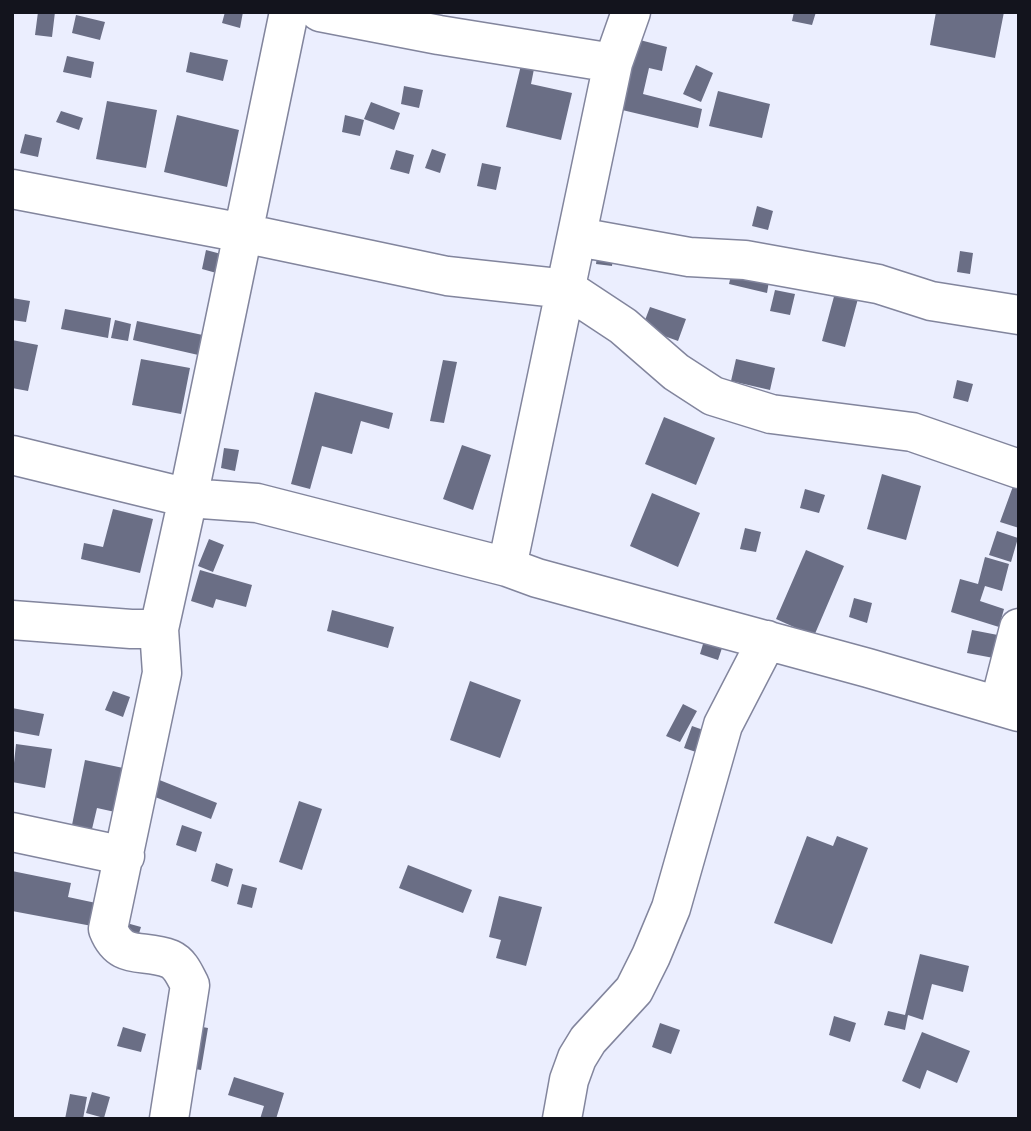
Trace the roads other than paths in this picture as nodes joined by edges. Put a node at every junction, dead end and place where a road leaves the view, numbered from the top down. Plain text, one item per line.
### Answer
1 (289, 12) edge
2 (320, 12) edge
3 (631, 12) edge
4 (613, 63) junction
5 (12, 189) edge
6 (243, 233) junction
7 (578, 237) junction
8 (566, 289) junction
9 (1019, 315) edge
10 (12, 455) edge
11 (1019, 469) edge
12 (188, 498) junction
13 (507, 567) junction
14 (12, 620) edge
15 (1019, 628) edge
16 (159, 629) junction
17 (767, 640) junction
18 (1009, 709) edge
19 (12, 832) edge
20 (125, 856) junction
21 (169, 1119) edge
22 (562, 1119) edge

1 - 6 street
2 - 4 street
3 - 4 street
4 - 7 street
5 - 6 street
6 - 8 street
6 - 12 street
7 - 8 street
7 - 9 street
8 - 11 street
8 - 13 street
10 - 12 street
12 - 13 street
12 - 16 street
13 - 17 street
14 - 16 street
15 - 18 street
16 - 20 street
17 - 18 street
17 - 22 street
19 - 20 street
20 - 21 street

